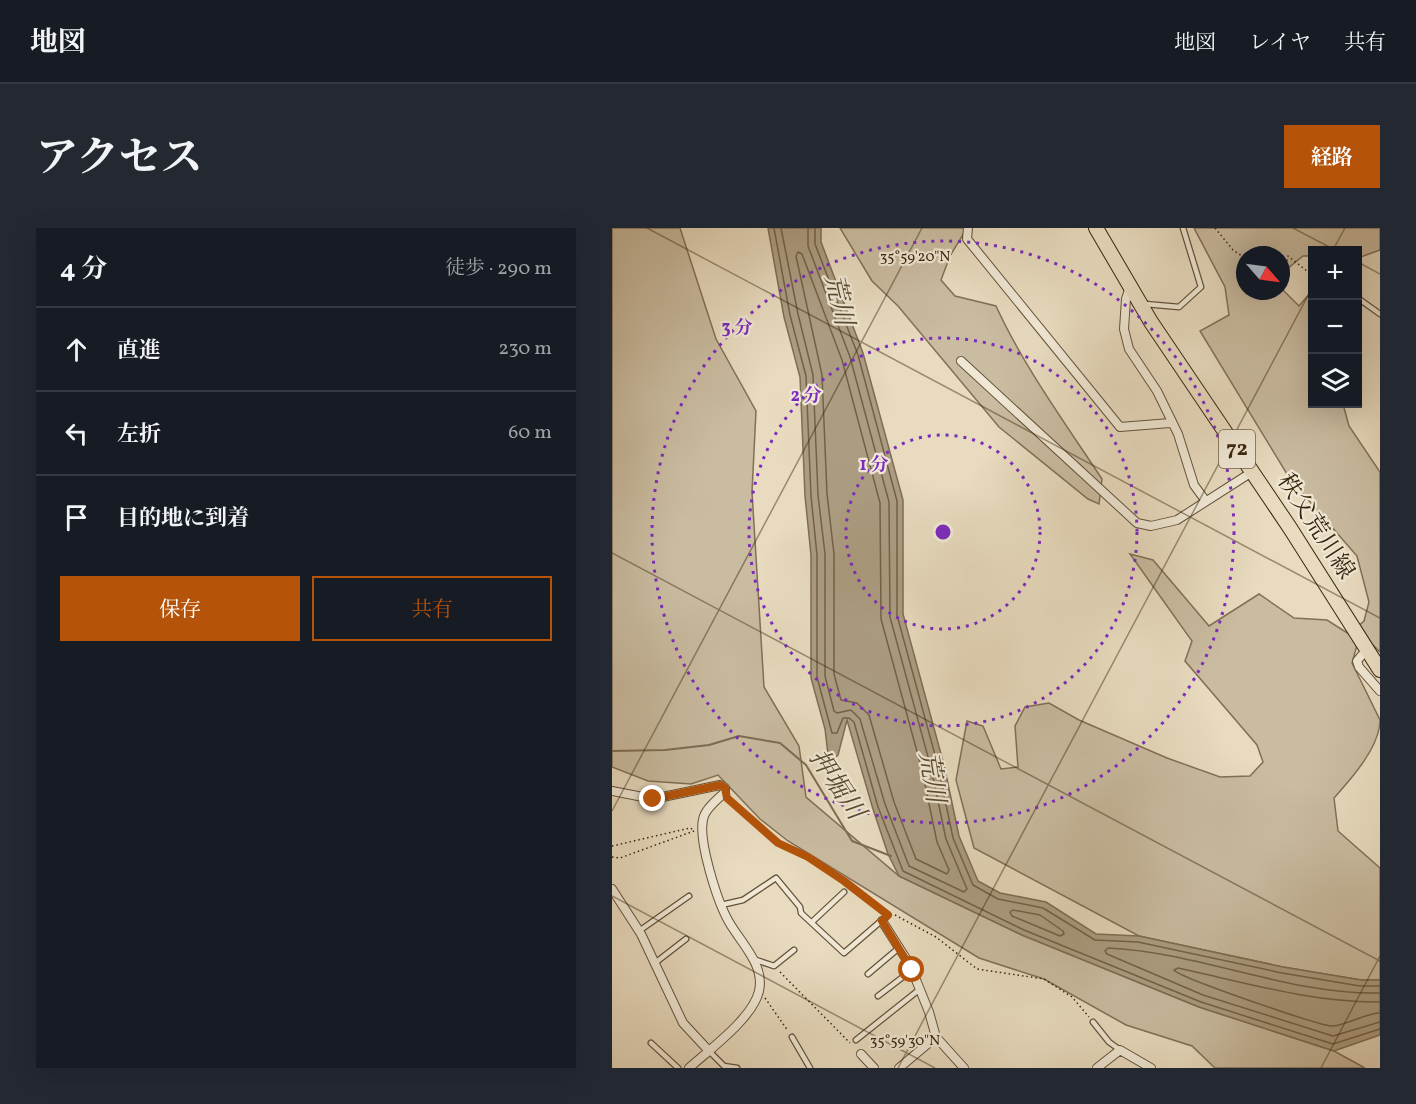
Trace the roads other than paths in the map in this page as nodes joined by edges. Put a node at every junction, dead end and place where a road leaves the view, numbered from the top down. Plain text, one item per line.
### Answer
1 (968, 228) edge
2 (1096, 228) edge
3 (1183, 228) edge
4 (1130, 287) junction
5 (1360, 300) edge
6 (1140, 304) junction
7 (1380, 314) edge
8 (961, 362) dead end
9 (1170, 423) junction
10 (1252, 472) junction
11 (1205, 500) junction
12 (1367, 649) junction
13 (1380, 670) edge
14 (1380, 691) edge
15 (612, 791) edge
16 (612, 889) edge
17 (844, 892) dead end
18 (688, 896) dead end
19 (721, 905) junction
20 (885, 918) joint
21 (812, 922) junction
22 (639, 931) junction
23 (686, 939) dead end
24 (900, 947) junction
25 (794, 950) dead end
26 (753, 959) junction
27 (655, 963) junction
28 (912, 970) junction
29 (868, 974) dead end
30 (920, 989) junction
31 (878, 996) dead end
32 (1093, 1022) road end
33 (792, 1037) road end
34 (936, 1037) junction
35 (856, 1040) dead end
36 (651, 1043) dead end
37 (1120, 1050) junction
38 (709, 1051) junction
39 (861, 1054) road end
40 (1138, 1059) junction
41 (724, 1067) edge
42 (678, 1068) edge
43 (689, 1068) edge
44 (737, 1068) edge
45 (810, 1068) edge
46 (874, 1068) edge
47 (899, 1068) edge
48 (964, 1068) edge
49 (1097, 1068) edge
50 (1131, 1068) edge
51 (1150, 1068) edge

1 - 9 street
2 - 4 main road, 秩父荒川線 / 72
3 - 6 lane
4 - 6 main road, 秩父荒川線 / 72
4 - 9 street
5 - 7 lane
6 - 10 main road, 秩父荒川線 / 72
8 - 11 street
9 - 11 street
10 - 11 street
10 - 12 main road, 秩父荒川線 / 72
12 - 13 main road, 秩父荒川線 / 72
12 - 14 street
15 - 19 street
16 - 22 street
17 - 21 lane
18 - 22 lane
19 - 21 lane
19 - 26 street
20 - 21 lane
20 - 24 street
22 - 27 street
23 - 27 lane
24 - 28 street
24 - 29 lane
25 - 26 lane
26 - 38 street
27 - 38 street
28 - 30 street
28 - 31 lane
30 - 34 street
30 - 35 lane
32 - 37 lane
33 - 45 lane
34 - 47 street
34 - 48 street
36 - 42 lane
37 - 40 street
37 - 49 street
38 - 41 lane
38 - 43 street
39 - 46 street
40 - 50 lane
40 - 51 street
41 - 44 lane

